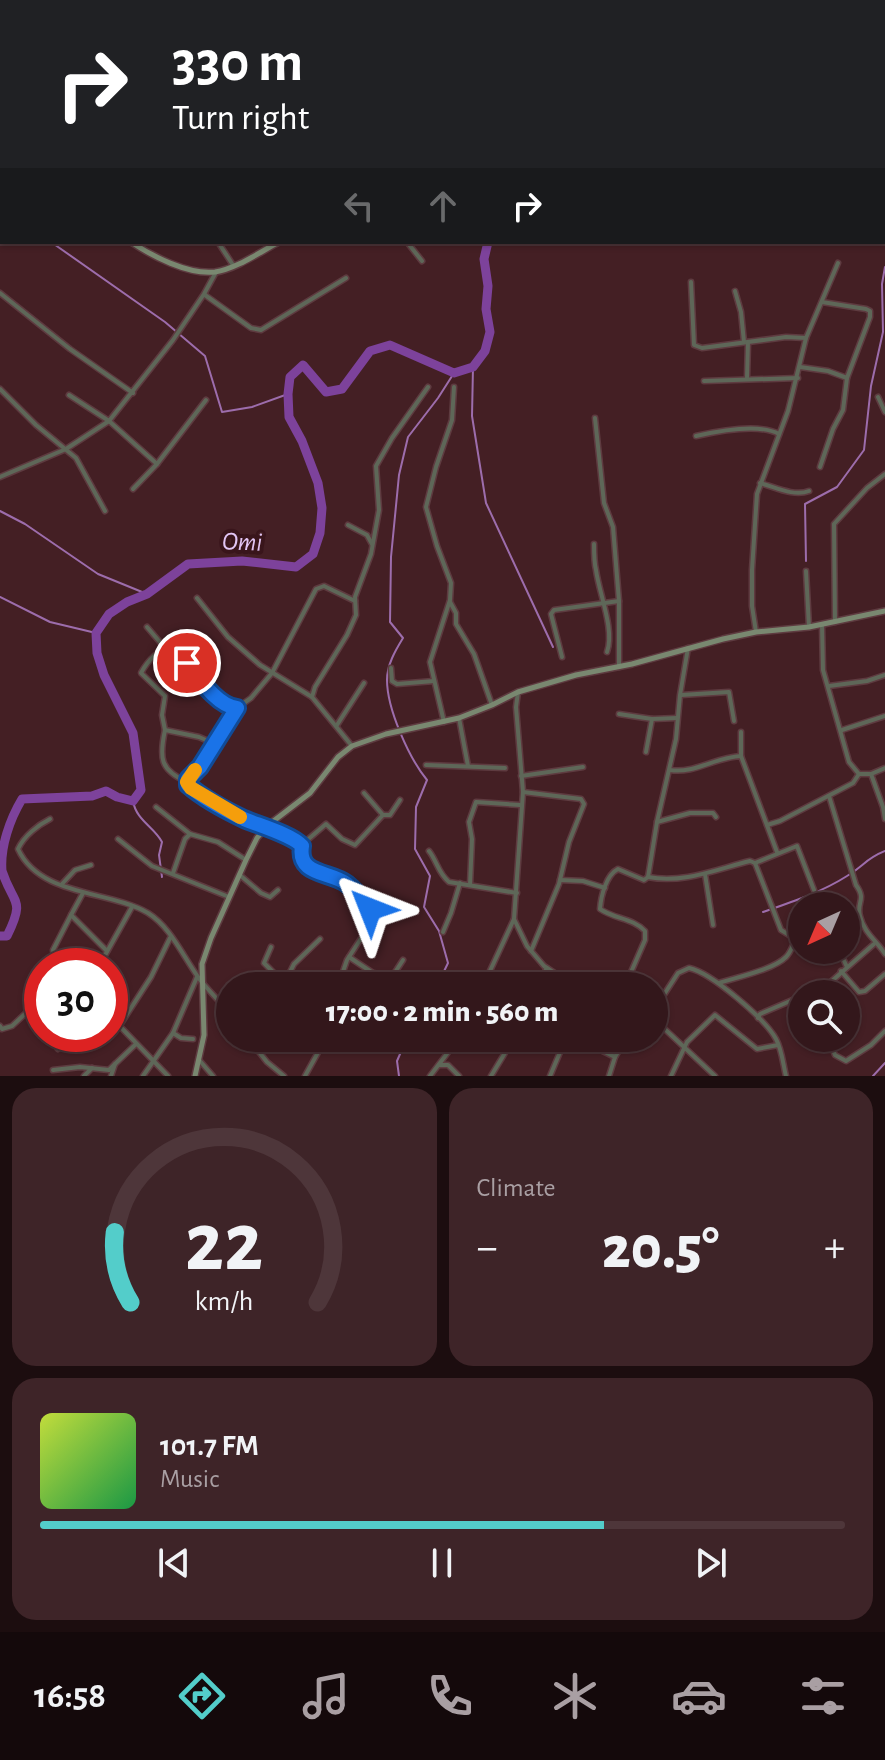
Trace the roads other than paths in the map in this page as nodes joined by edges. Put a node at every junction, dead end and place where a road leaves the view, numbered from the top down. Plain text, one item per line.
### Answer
1 (135, 244) edge
2 (219, 244) edge
3 (275, 244) edge
4 (409, 244) edge
5 (422, 261) dead end
6 (838, 263) dead end
7 (233, 265) junction
8 (216, 272) junction
9 (346, 278) dead end
10 (691, 282) dead end
11 (735, 291) dead end
12 (0, 293) edge
13 (204, 294) junction
14 (822, 302) junction
15 (806, 338) junction
16 (746, 342) junction
17 (800, 367) junction
18 (747, 378) junction
19 (798, 378) junction
20 (847, 378) junction
21 (704, 381) dead end
22 (428, 387) dead end
23 (454, 387) dead end
24 (0, 389) edge
25 (133, 393) junction
26 (69, 395) dead end
27 (878, 397) dead end
28 (206, 400) dead end
29 (885, 412) edge
30 (595, 418) dead end
31 (109, 421) junction
32 (779, 434) junction
33 (696, 436) dead end
34 (66, 449) junction
35 (157, 464) junction
36 (820, 467) dead end
37 (885, 474) edge
38 (0, 477) edge
39 (760, 483) junction
40 (133, 489) dead end
41 (809, 491) dead end
42 (105, 511) dead end
43 (348, 525) dead end
44 (594, 544) dead end
45 (372, 546) junction
46 (806, 571) dead end
47 (197, 598) dead end
48 (450, 600) junction
49 (355, 601) junction
50 (619, 601) junction
51 (604, 602) junction
52 (885, 611) edge
53 (835, 623) junction
54 (822, 625) junction
55 (147, 627) dead end
56 (809, 627) junction
57 (756, 632) junction
58 (165, 648) junction
59 (688, 648) junction
60 (607, 652) dead end
61 (562, 657) dead end
62 (619, 667) junction
63 (391, 668) dead end
64 (272, 673) junction
65 (885, 675) edge
66 (434, 681) junction
67 (364, 683) dead end
68 (829, 686) junction
69 (518, 692) junction
70 (680, 695) junction
71 (312, 697) junction
72 (492, 705) junction
73 (237, 708) junction
74 (619, 714) dead end
75 (885, 716) edge
76 (459, 718) junction
77 (677, 718) junction
78 (652, 719) junction
79 (734, 721) dead end
80 (444, 722) junction
81 (337, 725) junction
82 (165, 730) junction
83 (842, 730) junction
84 (741, 732) dead end
85 (215, 744) junction
86 (352, 746) junction
87 (646, 752) dead end
88 (741, 756) junction
89 (426, 765) dead end
90 (468, 767) junction
91 (583, 767) dead end
92 (505, 768) dead end
93 (885, 768) edge
94 (670, 770) junction
95 (859, 774) junction
96 (871, 774) junction
97 (521, 776) junction
98 (187, 782) junction
99 (523, 792) junction
100 (364, 793) dead end
101 (829, 796) junction
102 (400, 800) dead end
103 (520, 805) junction
104 (156, 807) dead end
105 (383, 815) junction
106 (716, 817) dead end
107 (50, 819) dead end
108 (885, 819) edge
109 (657, 822) junction
110 (767, 825) junction
111 (267, 826) junction
112 (190, 834) junction
113 (118, 839) dead end
114 (300, 843) junction
115 (429, 851) dead end
116 (777, 852) junction
117 (246, 860) junction
118 (755, 863) junction
119 (91, 865) dead end
120 (173, 873) junction
121 (705, 874) junction
122 (241, 876) junction
123 (648, 877) junction
124 (560, 880) junction
125 (460, 883) junction
126 (62, 884) junction
127 (470, 885) junction
128 (605, 888) junction
129 (278, 890) dead end
130 (814, 890) dead end
131 (83, 893) junction
132 (517, 893) junction
133 (231, 898) junction
134 (132, 907) junction
135 (71, 915) junction
136 (514, 919) junction
137 (713, 925) dead end
138 (443, 932) dead end
139 (788, 934) edge
140 (171, 936) junction
141 (320, 939) dead end
142 (874, 944) junction
143 (271, 947) dead end
144 (54, 948) edge
145 (104, 948) edge
146 (109, 948) edge
147 (531, 951) junction
148 (788, 954) edge
149 (885, 954) edge
150 (349, 957) junction
151 (403, 960) dead end
152 (846, 964) edge
153 (847, 967) junction
154 (547, 968) junction
155 (841, 971) junction
156 (273, 972) edge
157 (290, 972) edge
158 (343, 972) edge
159 (372, 972) edge
160 (395, 972) edge
161 (489, 972) edge
162 (545, 972) edge
163 (553, 972) edge
164 (631, 972) edge
165 (885, 974) edge
166 (199, 978) junction
167 (835, 980) edge
168 (719, 983) junction
169 (668, 987) edge
170 (216, 997) edge
171 (788, 1002) edge
172 (128, 1013) edge
173 (24, 1015) edge
174 (758, 1018) junction
175 (0, 1026) edge
176 (668, 1031) edge
177 (885, 1031) edge
178 (173, 1033) junction
179 (128, 1034) edge
180 (193, 1039) dead end
181 (136, 1044) junction
182 (778, 1045) junction
183 (686, 1047) junction
184 (259, 1052) edge
185 (318, 1052) edge
186 (449, 1052) edge
187 (506, 1052) edge
188 (560, 1052) edge
189 (605, 1052) edge
190 (618, 1052) edge
191 (834, 1052) edge
192 (615, 1057) junction
193 (200, 1061) junction
194 (155, 1062) junction
195 (115, 1064) junction
196 (439, 1065) junction
197 (92, 1068) junction
198 (53, 1070) dead end
199 (609, 1075) edge
200 (84, 1076) edge
201 (111, 1076) edge
202 (143, 1076) edge
203 (168, 1076) edge
204 (195, 1076) edge
205 (213, 1076) edge
206 (284, 1076) edge
207 (305, 1076) edge
208 (430, 1076) edge
209 (459, 1076) edge
210 (491, 1076) edge
211 (550, 1076) edge
212 (616, 1076) edge
213 (671, 1076) edge
214 (715, 1076) edge
215 (786, 1076) edge

1 - 8 street
2 - 7 street
3 - 7 street
4 - 5 street
6 - 14 street
7 - 8 street
8 - 13 street
9 - 13 street
10 - 16 street
11 - 16 street
12 - 25 street
13 - 25 street
14 - 15 street
14 - 20 street
15 - 16 street
15 - 17 street
16 - 18 street
17 - 19 street
17 - 20 street
18 - 19 street
18 - 21 street
19 - 32 street
20 - 36 street
22 - 45 street
23 - 48 street
24 - 34 street
25 - 31 street
26 - 31 street
27 - 29 street
28 - 35 street
30 - 50 street
31 - 34 street
31 - 35 street
32 - 33 street
32 - 39 street
34 - 38 street
34 - 42 street
35 - 40 street
37 - 53 street
39 - 41 street
39 - 57 street
43 - 45 street
44 - 51 street
45 - 49 street
46 - 56 street
47 - 64 street
48 - 66 street
48 - 72 street
49 - 64 street
49 - 71 street
50 - 51 street
50 - 62 street
51 - 60 street
51 - 61 street
52 - 53 street
53 - 54 street
54 - 56 street
54 - 68 street
55 - 58 street
56 - 57 street
57 - 59 street
58 - 73 street
58 - 82 street
59 - 62 street
59 - 70 street
62 - 69 street
63 - 66 street
64 - 71 street
64 - 73 street
65 - 68 street
66 - 80 street
67 - 81 street
68 - 83 street
69 - 72 street
69 - 97 street
70 - 77 street
70 - 79 street
71 - 81 street
72 - 76 street
73 - 85 street
74 - 78 street
75 - 83 street
76 - 80 street
76 - 90 street
77 - 78 street
77 - 94 street
78 - 87 street
80 - 86 street
81 - 86 street
82 - 85 street
82 - 98 street
83 - 95 street
84 - 88 street
85 - 98 street
86 - 111 street
88 - 94 street
88 - 110 street
89 - 90 street
90 - 92 street
91 - 97 street
93 - 96 street
94 - 109 street
95 - 96 street
95 - 101 street
96 - 108 street
97 - 99 street
98 - 111 street
99 - 103 street
99 - 124 street
100 - 105 street
101 - 110 street
101 - 142 street
102 - 105 street
103 - 127 street
103 - 132 street
104 - 112 street
105 - 114 street
106 - 109 street
107 - 126 street
109 - 123 street
110 - 116 street
111 - 114 street
111 - 117 street
112 - 117 street
112 - 120 street
113 - 120 street
114 - 150 street
115 - 125 street
116 - 118 street
116 - 130 street
117 - 122 street
118 - 121 street
118 - 139 street
119 - 126 street
120 - 133 street
121 - 123 street
121 - 137 street
122 - 129 street
122 - 133 street
123 - 128 street
124 - 128 street
124 - 147 street
125 - 127 street
125 - 138 street
126 - 131 street
127 - 132 street
128 - 164 street
131 - 134 street
131 - 135 street
132 - 136 street
133 - 166 street
134 - 140 street
134 - 146 street
135 - 144 street
135 - 145 street
136 - 147 street
136 - 161 street
140 - 166 street
140 - 172 street
141 - 157 street
142 - 149 street
142 - 153 street
143 - 156 street
147 - 154 street
148 - 168 street
150 - 158 street
150 - 159 street
151 - 160 street
152 - 153 street
153 - 155 street
154 - 162 street
154 - 163 street
155 - 165 street
155 - 167 street
166 - 170 street
166 - 178 street
166 - 193 street
168 - 169 street
168 - 174 street
171 - 174 street
173 - 175 street
174 - 182 street
176 - 183 street
177 - 191 street
178 - 180 street
178 - 194 street
179 - 181 street
181 - 194 street
181 - 195 street
182 - 183 street
182 - 215 street
183 - 213 street
183 - 214 street
184 - 206 street
185 - 207 street
186 - 196 street
187 - 210 street
188 - 211 street
189 - 192 street
190 - 192 street
192 - 199 street
193 - 204 street
193 - 205 street
194 - 202 street
194 - 203 street
195 - 197 street
195 - 201 street
196 - 208 street
196 - 209 street
197 - 198 street
197 - 200 street
199 - 212 street

